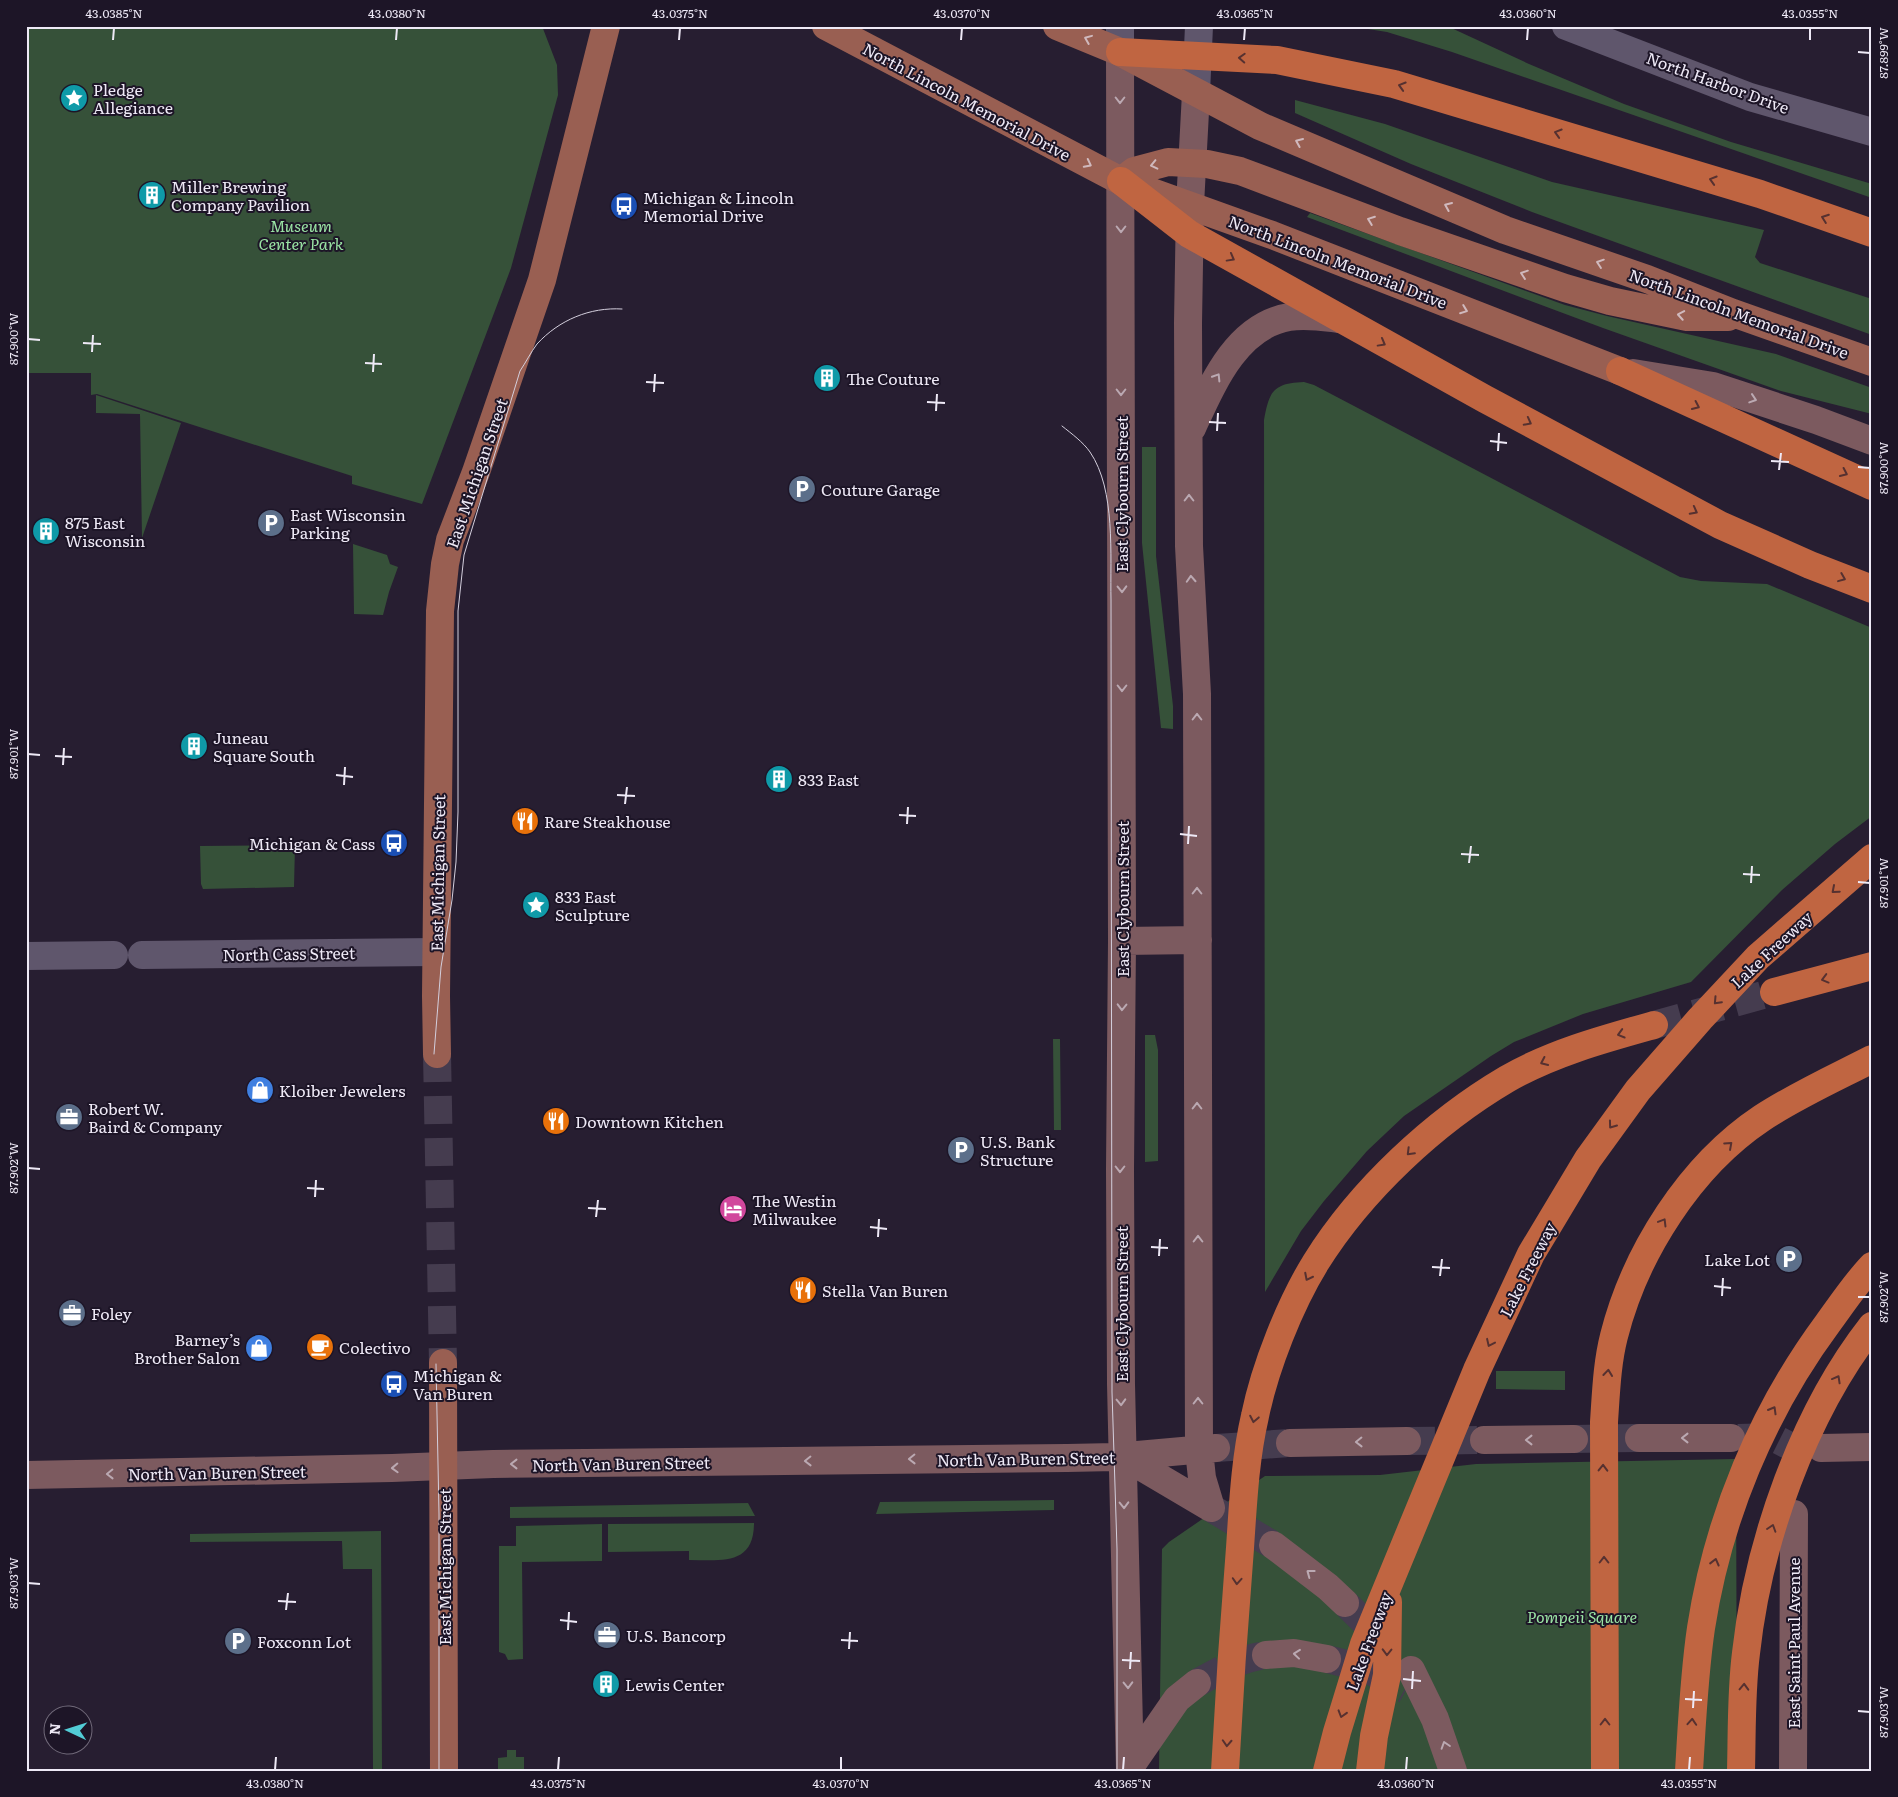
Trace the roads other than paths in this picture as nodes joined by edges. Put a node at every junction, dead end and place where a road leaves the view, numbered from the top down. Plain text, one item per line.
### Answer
1 (606, 26) edge
2 (826, 26) edge
3 (1057, 26) edge
4 (1199, 26) edge
5 (1566, 26) edge
6 (1120, 39) edge
7 (1197, 55) junction
8 (1196, 93) junction
9 (1872, 132) edge
10 (1192, 163) junction
11 (1121, 181) junction
12 (1190, 205) junction
13 (1872, 233) edge
14 (1189, 234) junction
15 (1747, 318) junction
16 (1339, 319) junction
17 (1872, 362) edge
18 (1620, 371) junction
19 (1816, 420) junction
20 (1872, 431) edge
21 (1188, 436) junction
22 (1872, 440) edge
23 (1872, 486) edge
24 (1872, 589) edge
25 (1872, 858) edge
26 (1198, 940) junction
27 (1122, 941) junction
28 (436, 952) junction
29 (114, 955) dead end
30 (142, 955) dead end
31 (26, 956) edge
32 (1872, 966) edge
33 (1774, 992) tunnel mouth
34 (1654, 1025) tunnel mouth
35 (437, 1054) tunnel mouth
36 (1872, 1059) edge
37 (1872, 1266) edge
38 (1872, 1326) edge
39 (443, 1364) tunnel mouth
40 (1639, 1438) tunnel mouth
41 (1731, 1438) tunnel mouth
42 (1574, 1439) tunnel mouth
43 (1484, 1440) tunnel mouth
44 (1408, 1441) tunnel mouth
45 (1290, 1443) tunnel mouth
46 (1872, 1447) edge
47 (1821, 1448) tunnel mouth
48 (1208, 1449) junction
49 (1123, 1456) junction
50 (443, 1466) junction
51 (26, 1475) edge
52 (1794, 1514) dead end
53 (1273, 1545) tunnel mouth
54 (1389, 1586) junction
55 (1345, 1603) tunnel mouth
56 (1266, 1655) tunnel mouth
57 (1327, 1659) tunnel mouth
58 (1408, 1680) tunnel mouth
59 (1197, 1683) tunnel mouth
60 (1130, 1769) edge
61 (444, 1771) edge
62 (1225, 1771) edge
63 (1327, 1771) edge
64 (1370, 1771) edge
65 (1453, 1771) edge
66 (1605, 1771) edge
67 (1688, 1771) edge
68 (1741, 1771) edge
69 (1793, 1771) edge

1 - 28 main road, East Michigan Street
2 -> 11 main road, North Lincoln Memorial Drive
6 -> 3 main road, North Lincoln Memorial Drive
4 - 7 street
5 - 9 street, North Harbor Drive
6 - 7 highway
6 - 8 main road, North Lincoln Memorial Drive
6 -> 11 main road, East Clybourn Street
7 - 8 street
13 -> 7 highway
8 - 10 main road
15 -> 8 main road, North Lincoln Memorial Drive
10 -> 11 main road
10 - 12 main road
15 -> 10 main road
11 - 12 main road, North Lincoln Memorial Drive
11 - 14 highway
11 -> 27 main road, East Clybourn Street
12 - 14 main road
12 -> 18 main road, North Lincoln Memorial Drive
14 -> 16 highway
14 - 21 main road
15 - 17 main road, North Lincoln Memorial Drive
21 -> 16 main road
16 -> 24 highway
18 -> 19 main road, North Lincoln Memorial Drive
18 -> 23 highway
19 - 20 main road
19 - 22 main road, North Lincoln Memorial Drive
26 -> 21 main road
25 -> 54 highway, Lake Freeway
26 - 27 main road
48 -> 26 main road
27 -> 49 main road, East Clybourn Street
28 - 30 street, North Cass Street
28 - 35 main road, East Michigan Street
29 - 31 street
32 -> 33 highway
34 -> 62 highway
66 -> 36 highway
67 -> 37 highway
68 -> 38 highway
39 - 50 main road, East Michigan Street
41 -> 40 main road
42 -> 43 main road
44 -> 45 main road
46 - 47 main road
48 - 49 main road, North Van Buren Street
48 - 49 main road
49 -> 50 main road, North Van Buren Street
49 -> 60 main road, East Clybourn Street
50 -> 51 main road, North Van Buren Street
50 - 61 main road, East Michigan Street
52 - 69 main road, East Saint Paul Avenue
55 -> 53 main road
54 -> 63 highway, Lake Freeway
54 -> 64 highway
57 -> 56 main road
65 -> 58 main road
59 - 60 main road

